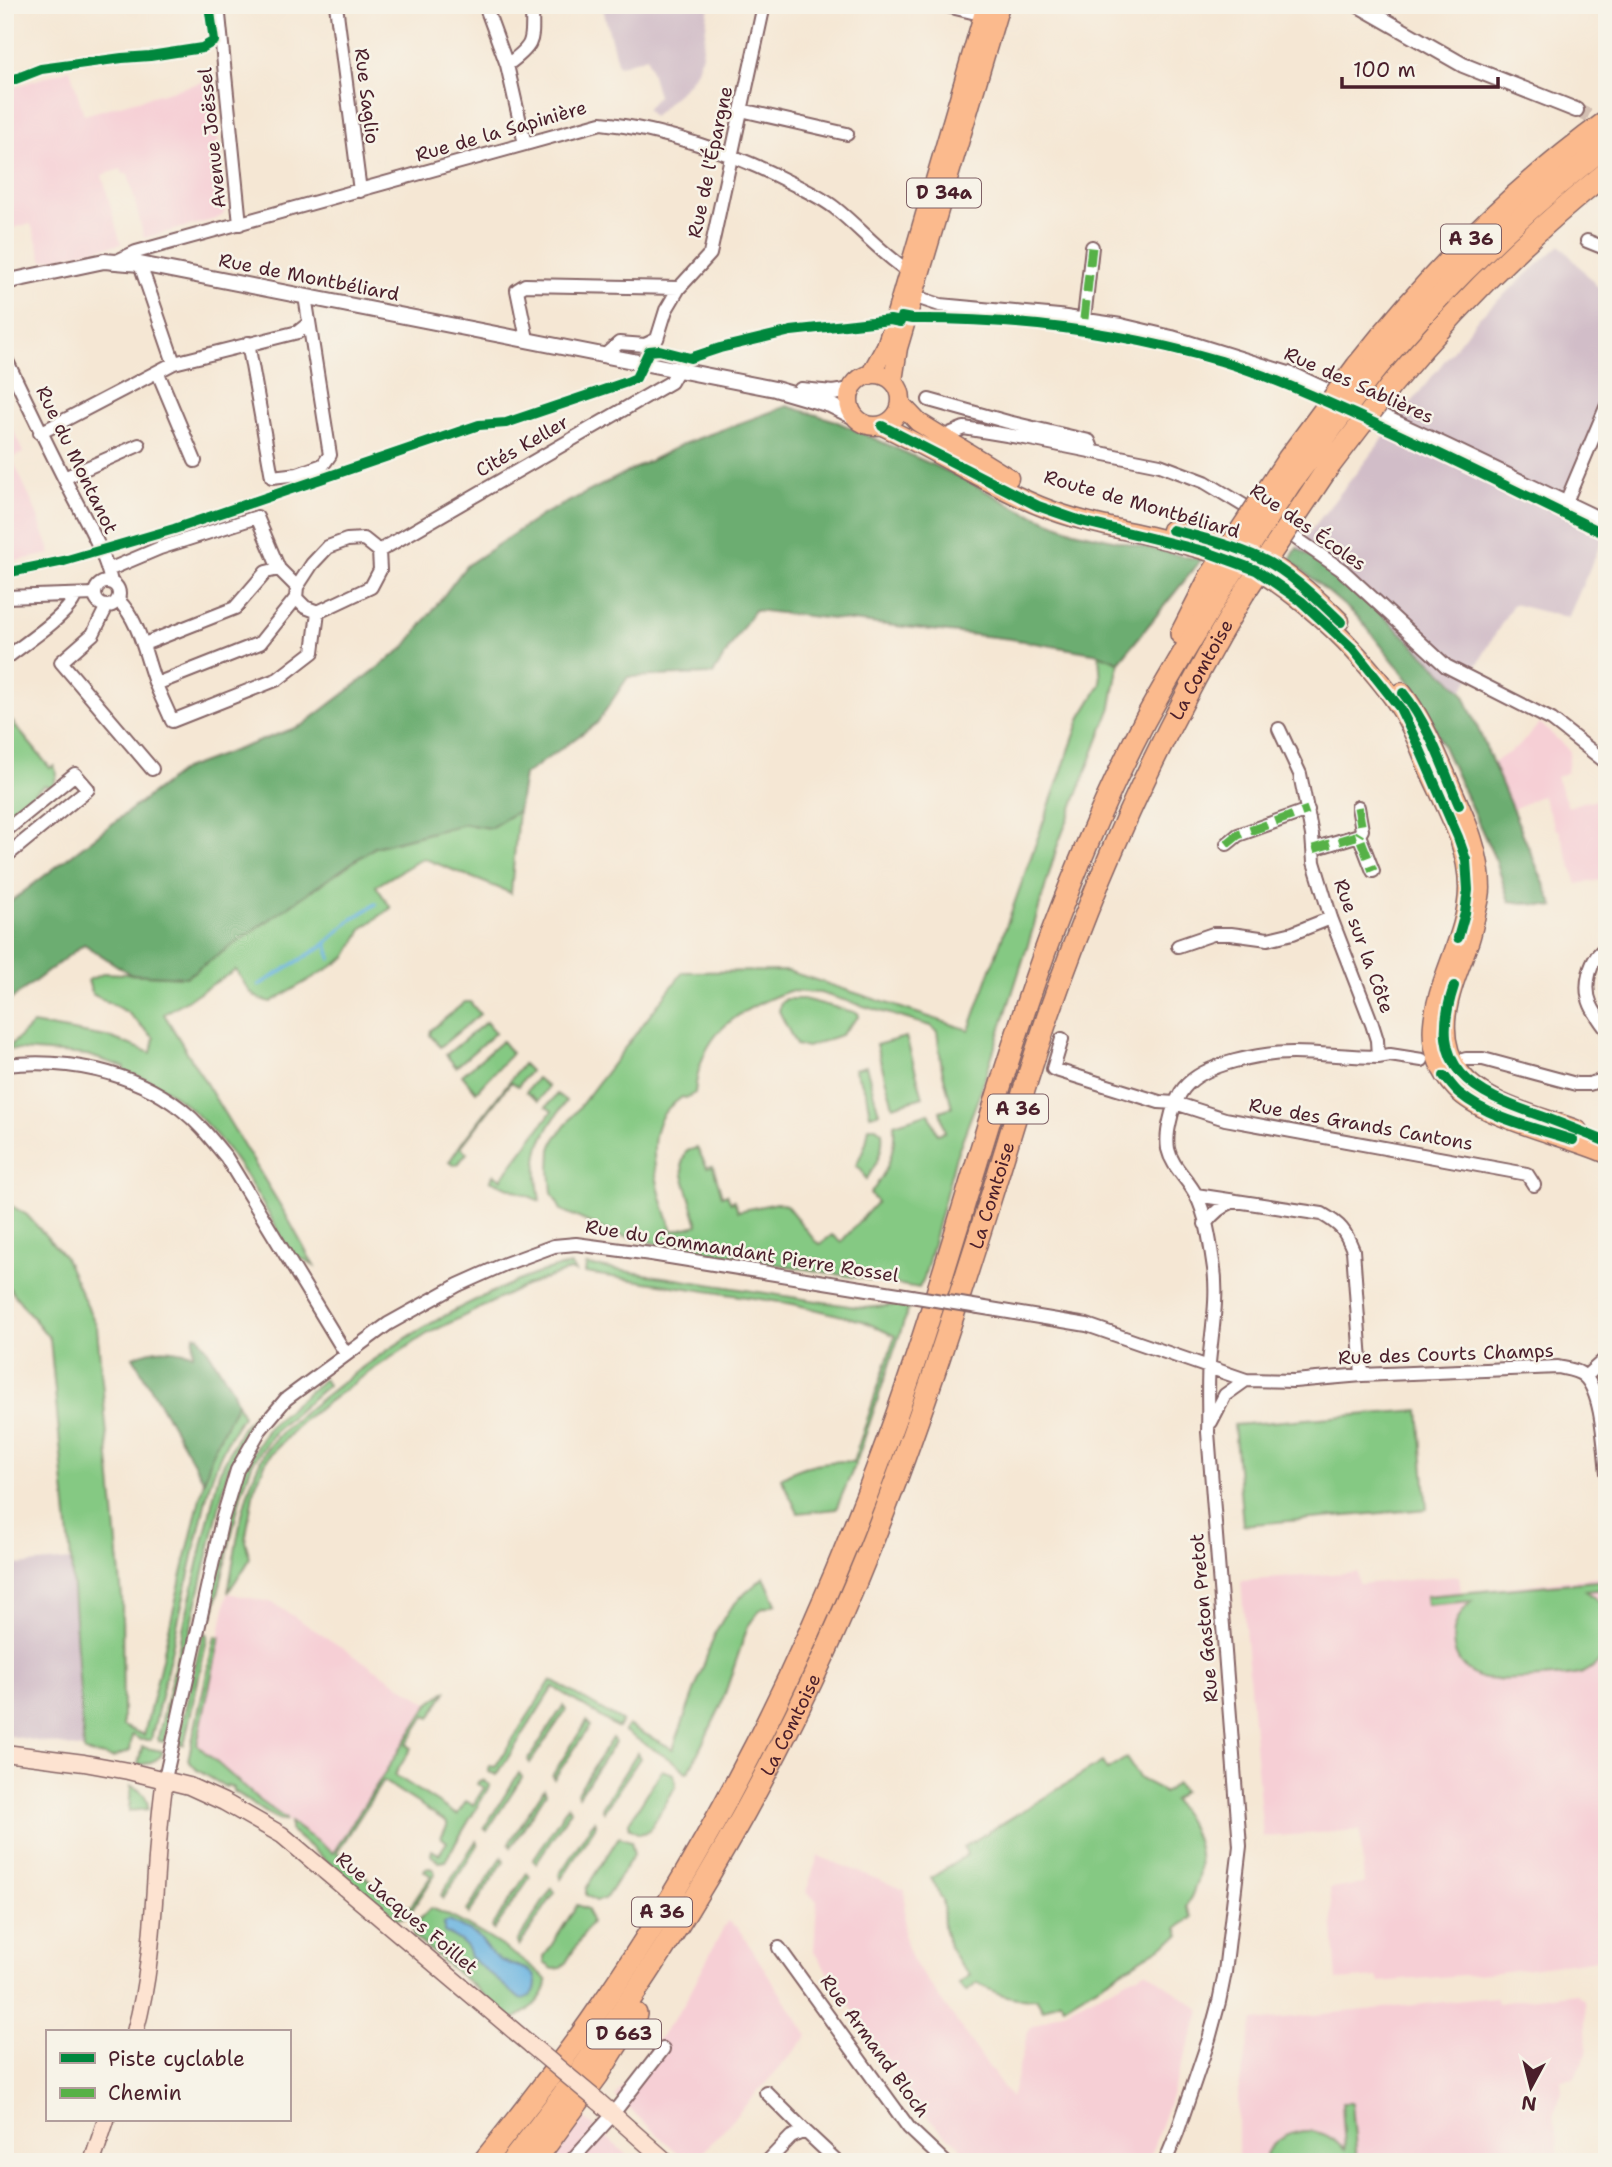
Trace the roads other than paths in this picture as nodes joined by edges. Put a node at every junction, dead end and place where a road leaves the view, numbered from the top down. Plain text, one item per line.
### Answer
1 (218, 5) edge
2 (335, 5) edge
3 (485, 5) edge
4 (532, 5) edge
5 (764, 5) edge
6 (943, 5) edge
7 (1000, 5) edge
8 (1358, 5) edge
9 (979, 8) edge
10 (507, 65) junction
11 (741, 110) junction
12 (1576, 110) tunnel mouth
13 (1605, 127) edge
14 (847, 134) dead end
15 (525, 144) junction
16 (731, 155) junction
17 (1607, 172) edge
18 (360, 191) junction
19 (240, 224) junction
20 (1587, 241) dead end
21 (1092, 247) dead end
22 (1607, 249) edge
23 (117, 261) junction
24 (140, 264) junction
25 (908, 271) junction
26 (5, 282) edge
27 (679, 288) junction
28 (304, 296) junction
29 (913, 296) junction
30 (1084, 319) junction
31 (308, 324) junction
32 (527, 339) junction
33 (248, 343) junction
34 (605, 355) junction
35 (5, 357) edge
36 (174, 363) junction
37 (679, 368) junction
38 (158, 373) junction
39 (870, 375) junction
40 (893, 381) junction
41 (775, 388) junction
42 (850, 390) junction
43 (929, 400) dead end
44 (901, 404) junction
45 (1607, 405) edge
46 (854, 417) junction
47 (882, 426) junction
48 (40, 433) junction
49 (942, 437) junction
50 (919, 444) junction
51 (139, 445) dead end
52 (1093, 451) junction
53 (195, 461) dead end
54 (64, 478) junction
55 (1566, 502) junction
56 (1607, 522) edge
57 (379, 551) junction
58 (279, 569) junction
59 (109, 576) junction
60 (297, 593) junction
61 (95, 594) junction
62 (75, 596) junction
63 (5, 597) edge
64 (112, 603) junction
65 (318, 612) junction
66 (144, 644) junction
67 (5, 659) edge
68 (156, 684) junction
69 (1279, 729) dead end
70 (1607, 763) edge
71 (152, 769) dead end
72 (1358, 807) dead end
73 (1308, 810) junction
74 (5, 831) edge
75 (1359, 835) junction
76 (1227, 844) dead end
77 (1313, 849) junction
78 (5, 857) edge
79 (1373, 871) dead end
80 (1331, 918) junction
81 (1178, 946) dead end
82 (1607, 947) edge
83 (1607, 1030) edge
84 (1062, 1039) dead end
85 (1378, 1058) junction
86 (1422, 1060) dead end
87 (1454, 1063) junction
88 (5, 1065) edge
89 (1607, 1079) edge
90 (1175, 1103) junction
91 (1607, 1142) edge
92 (1607, 1154) edge
93 (1534, 1185) dead end
94 (1196, 1195) junction
95 (1234, 1201) junction
96 (1205, 1224) junction
97 (346, 1354) junction
98 (1605, 1360) dead end
99 (1209, 1367) junction
100 (1362, 1375) junction
101 (1585, 1377) junction
102 (1246, 1380) junction
103 (1209, 1432) junction
104 (1607, 1473) edge
105 (5, 1474) edge
106 (5, 1491) edge
107 (5, 1753) edge
108 (165, 1779) junction
109 (697, 1895) junction
110 (779, 1948) dead end
111 (136, 2030) edge
112 (663, 2049) dead end
113 (766, 2092) dead end
114 (613, 2113) junction
115 (105, 2122) edge
116 (805, 2131) junction
117 (1177, 2133) junction
118 (91, 2159) edge
119 (483, 2162) edge
120 (511, 2162) edge
121 (534, 2162) edge
122 (570, 2162) edge
123 (667, 2162) edge
124 (767, 2162) edge
125 (838, 2162) edge
126 (945, 2162) edge
127 (1165, 2162) edge
128 (1175, 2162) edge

1 - 19 street, Avenue Joëssel
2 - 18 street, Rue Saglio
3 - 10 street
4 - 10 street
5 - 11 street, Rue de l'Épargne
6 - 9 street
7 - 29 main road, D 34a
8 - 12 street
9 - 25 main road, D 34a
10 - 15 street
11 - 14 street
11 - 16 street, Rue de l'Épargne
13 - 119 highway, La Comtoise / A 36, bridge
15 - 16 street, Rue de la Sapinière
15 - 18 street, Rue de la Sapinière
16 - 25 street, Rue de la Sapinière
16 - 27 street, Rue de l'Épargne
17 - 109 highway, La Comtoise / A 36, bridge
18 - 19 street, Rue de la Sapinière
19 - 23 street, Rue de la Sapinière
20 - 22 street
21 - 30 street
23 - 24 street, Rue de Montbéliard
23 - 26 street, Rue de Montbéliard
24 - 28 street, Rue de Montbéliard
24 - 36 street
25 - 39 main road, D 34a
27 - 32 street
27 - 34 street, Rue de l'Épargne
28 - 31 street
28 - 32 street, Rue de Montbéliard
29 - 30 street, Rue des Sablières
29 - 40 main road, D 34a
30 - 55 street, Rue des Sablières
31 - 33 street
31 - 33 street
32 - 34 street, Rue de Montbéliard
33 - 36 street
34 - 37 street, Rue de Montbéliard
35 - 48 street, Rue du Montanot
36 - 38 street
37 - 41 street, Rue de Montbéliard
37 - 57 street, Cités Keller
38 - 48 street
38 - 53 street
39 - 40 main road
39 - 42 main road
40 - 44 main road
41 - 42 street
41 - 46 street
42 - 46 main road
43 - 52 street
44 - 47 main road
44 - 49 main road, Route de Montbéliard
45 - 55 street
46 - 47 main road
47 - 50 main road, Route de Montbéliard
48 - 54 street, Rue du Montanot
49 - 50 main road
49 - 52 street, Rue des Écoles
49 - 87 main road, Route de Montbéliard
50 - 92 main road, Route de Montbéliard
51 - 54 street
52 - 70 street, Rue des Écoles
54 - 59 street, Rue du Montanot
55 - 56 street, Rue des Sablières
57 - 60 street
57 - 65 street
58 - 59 street
58 - 60 street
58 - 66 street
59 - 61 street
59 - 64 street, Rue du Montanot
60 - 65 street
60 - 68 street
61 - 62 street
61 - 64 street
62 - 63 street
62 - 67 street
64 - 66 street
64 - 71 street
65 - 68 street
66 - 68 street
69 - 73 street, Rue sur la Côte
72 - 75 street, Rue sur la Côte
73 - 76 street
73 - 77 street, Rue sur la Côte
74 - 78 street
75 - 77 street
75 - 79 street, Rue sur la Côte
77 - 80 street, Rue sur la Côte
80 - 81 street
80 - 85 street, Rue sur la Côte
82 - 83 street
84 - 90 street, Rue des Grands Cantons
85 - 86 street
85 - 90 street
87 - 89 street
87 - 91 main road, Route de Montbéliard
88 - 97 street
90 - 93 street, Rue des Grands Cantons
90 - 94 street, Rue Gaston Pretot
94 - 95 street
94 - 96 street, Rue Gaston Pretot
95 - 96 street
95 - 100 street
96 - 99 street, Rue Gaston Pretot
97 - 99 street, Rue du Commandant Pierre Rossel, bridge
97 - 108 street, Rue du Commandant Pierre Rossel
98 - 101 street
99 - 102 street, Rue des Courts Champs
99 - 103 street, Rue Gaston Pretot
100 - 101 street, Rue des Courts Champs
100 - 102 street, Rue des Courts Champs
101 - 104 street
102 - 103 street
103 - 117 street, Rue Gaston Pretot
105 - 106 street
107 - 108 main road, Rue Jacques Foillet
108 - 111 main road
108 - 114 main road, Rue Jacques Foillet, bridge
109 - 120 highway, La Comtoise / A 36
109 - 121 highway, D 663
110 - 126 street, Rue Armand Bloch
112 - 114 street
113 - 116 street
114 - 122 street
114 - 123 main road, Rue Jacques Foillet
115 - 118 main road
116 - 124 street
116 - 125 street
117 - 127 street, Rue Gaston Pretot
117 - 128 street, Rue Gaston Pretot

